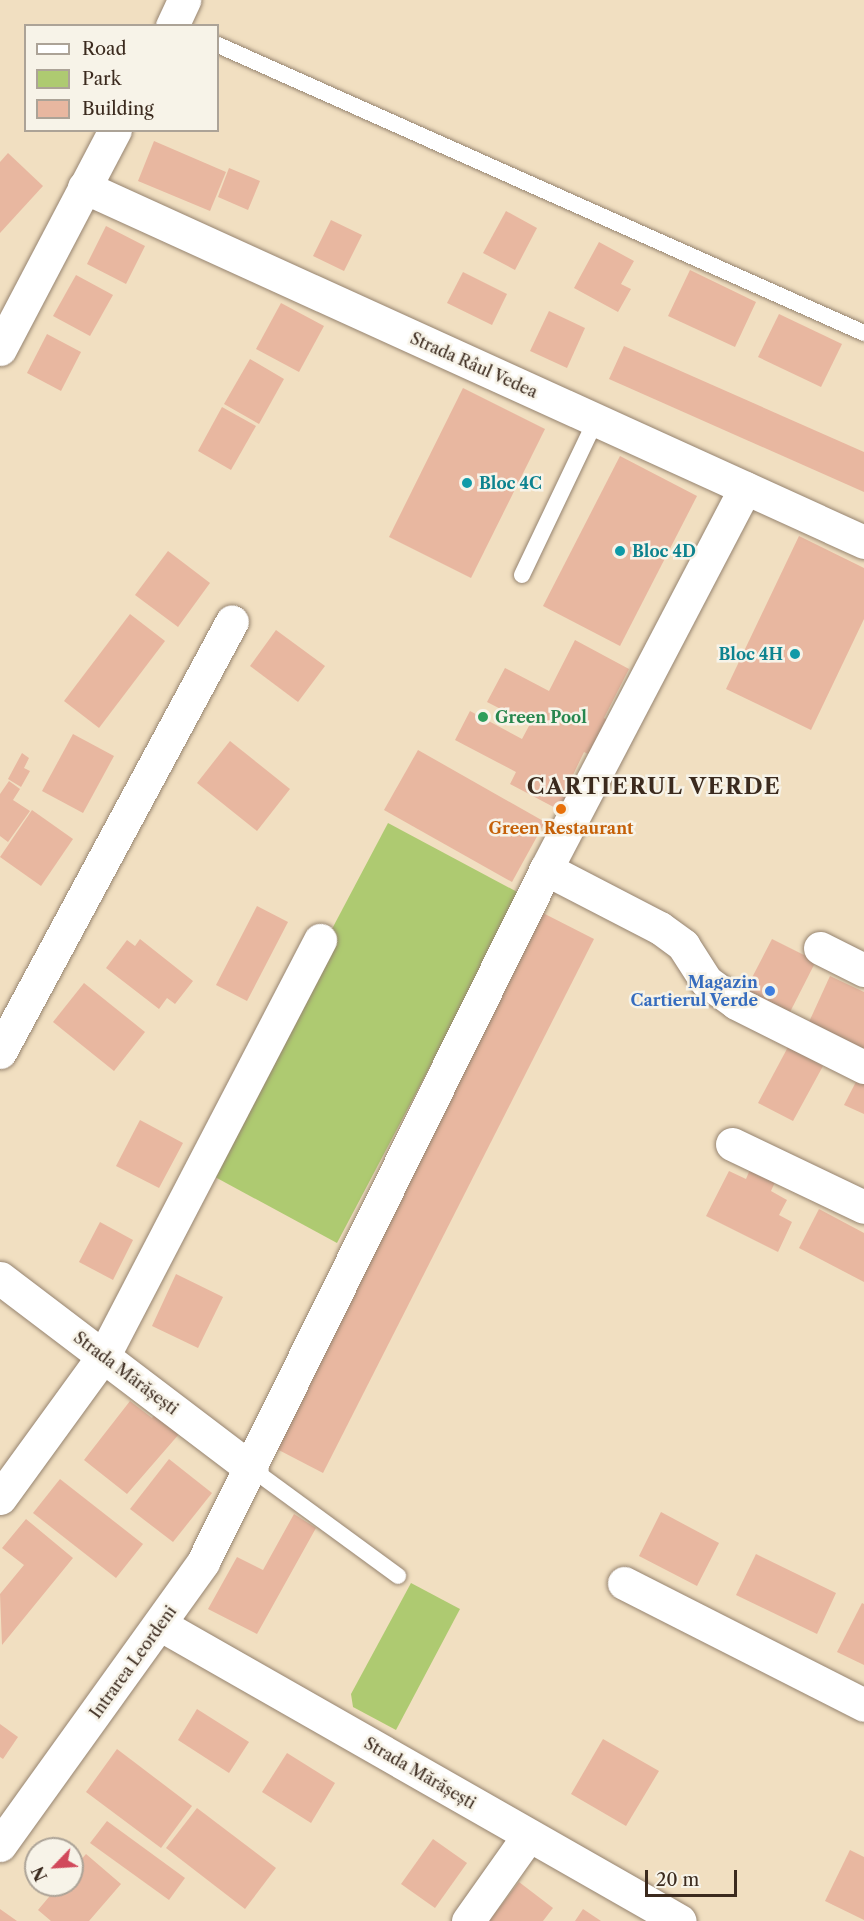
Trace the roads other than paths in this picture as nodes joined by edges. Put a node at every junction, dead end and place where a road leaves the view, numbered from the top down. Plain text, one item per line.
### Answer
1 (219, 45) edge
2 (114, 132) edge
3 (84, 187) junction
4 (864, 333) edge
5 (0, 348) edge
6 (596, 420) junction
7 (745, 488) junction
8 (864, 543) edge
9 (522, 575) dead end
10 (232, 622) dead end
11 (546, 869) junction
12 (320, 940) dead end
13 (820, 948) dead end
14 (864, 970) edge
15 (0, 1052) edge
16 (864, 1067) edge
17 (732, 1144) dead end
18 (864, 1207) edge
19 (0, 1278) edge
20 (104, 1355) junction
21 (252, 1469) junction
22 (0, 1498) edge
23 (398, 1576) dead end
24 (624, 1583) dead end
25 (161, 1625) junction
26 (864, 1705) edge
27 (529, 1835) junction
28 (0, 1845) edge
29 (661, 1916) edge
30 (468, 1921) edge

1 - 4 lane
2 - 3 street
3 - 5 street
3 - 6 street, Strada Râul Vedea
6 - 7 street, Strada Râul Vedea
6 - 9 lane
7 - 8 street, Strada Râul Vedea
7 - 11 street, Intrarea Leordeni
10 - 15 street
11 - 16 street
11 - 21 street, Intrarea Leordeni
12 - 20 street
13 - 14 street
17 - 18 street
19 - 20 street, Strada Mărășești
20 - 21 street, Strada Mărășești
20 - 22 street
21 - 23 lane
21 - 25 street, Intrarea Leordeni
24 - 26 street
25 - 27 street, Strada Mărășești
25 - 28 street, Intrarea Leordeni
27 - 29 street, Strada Mărășești
27 - 30 street

